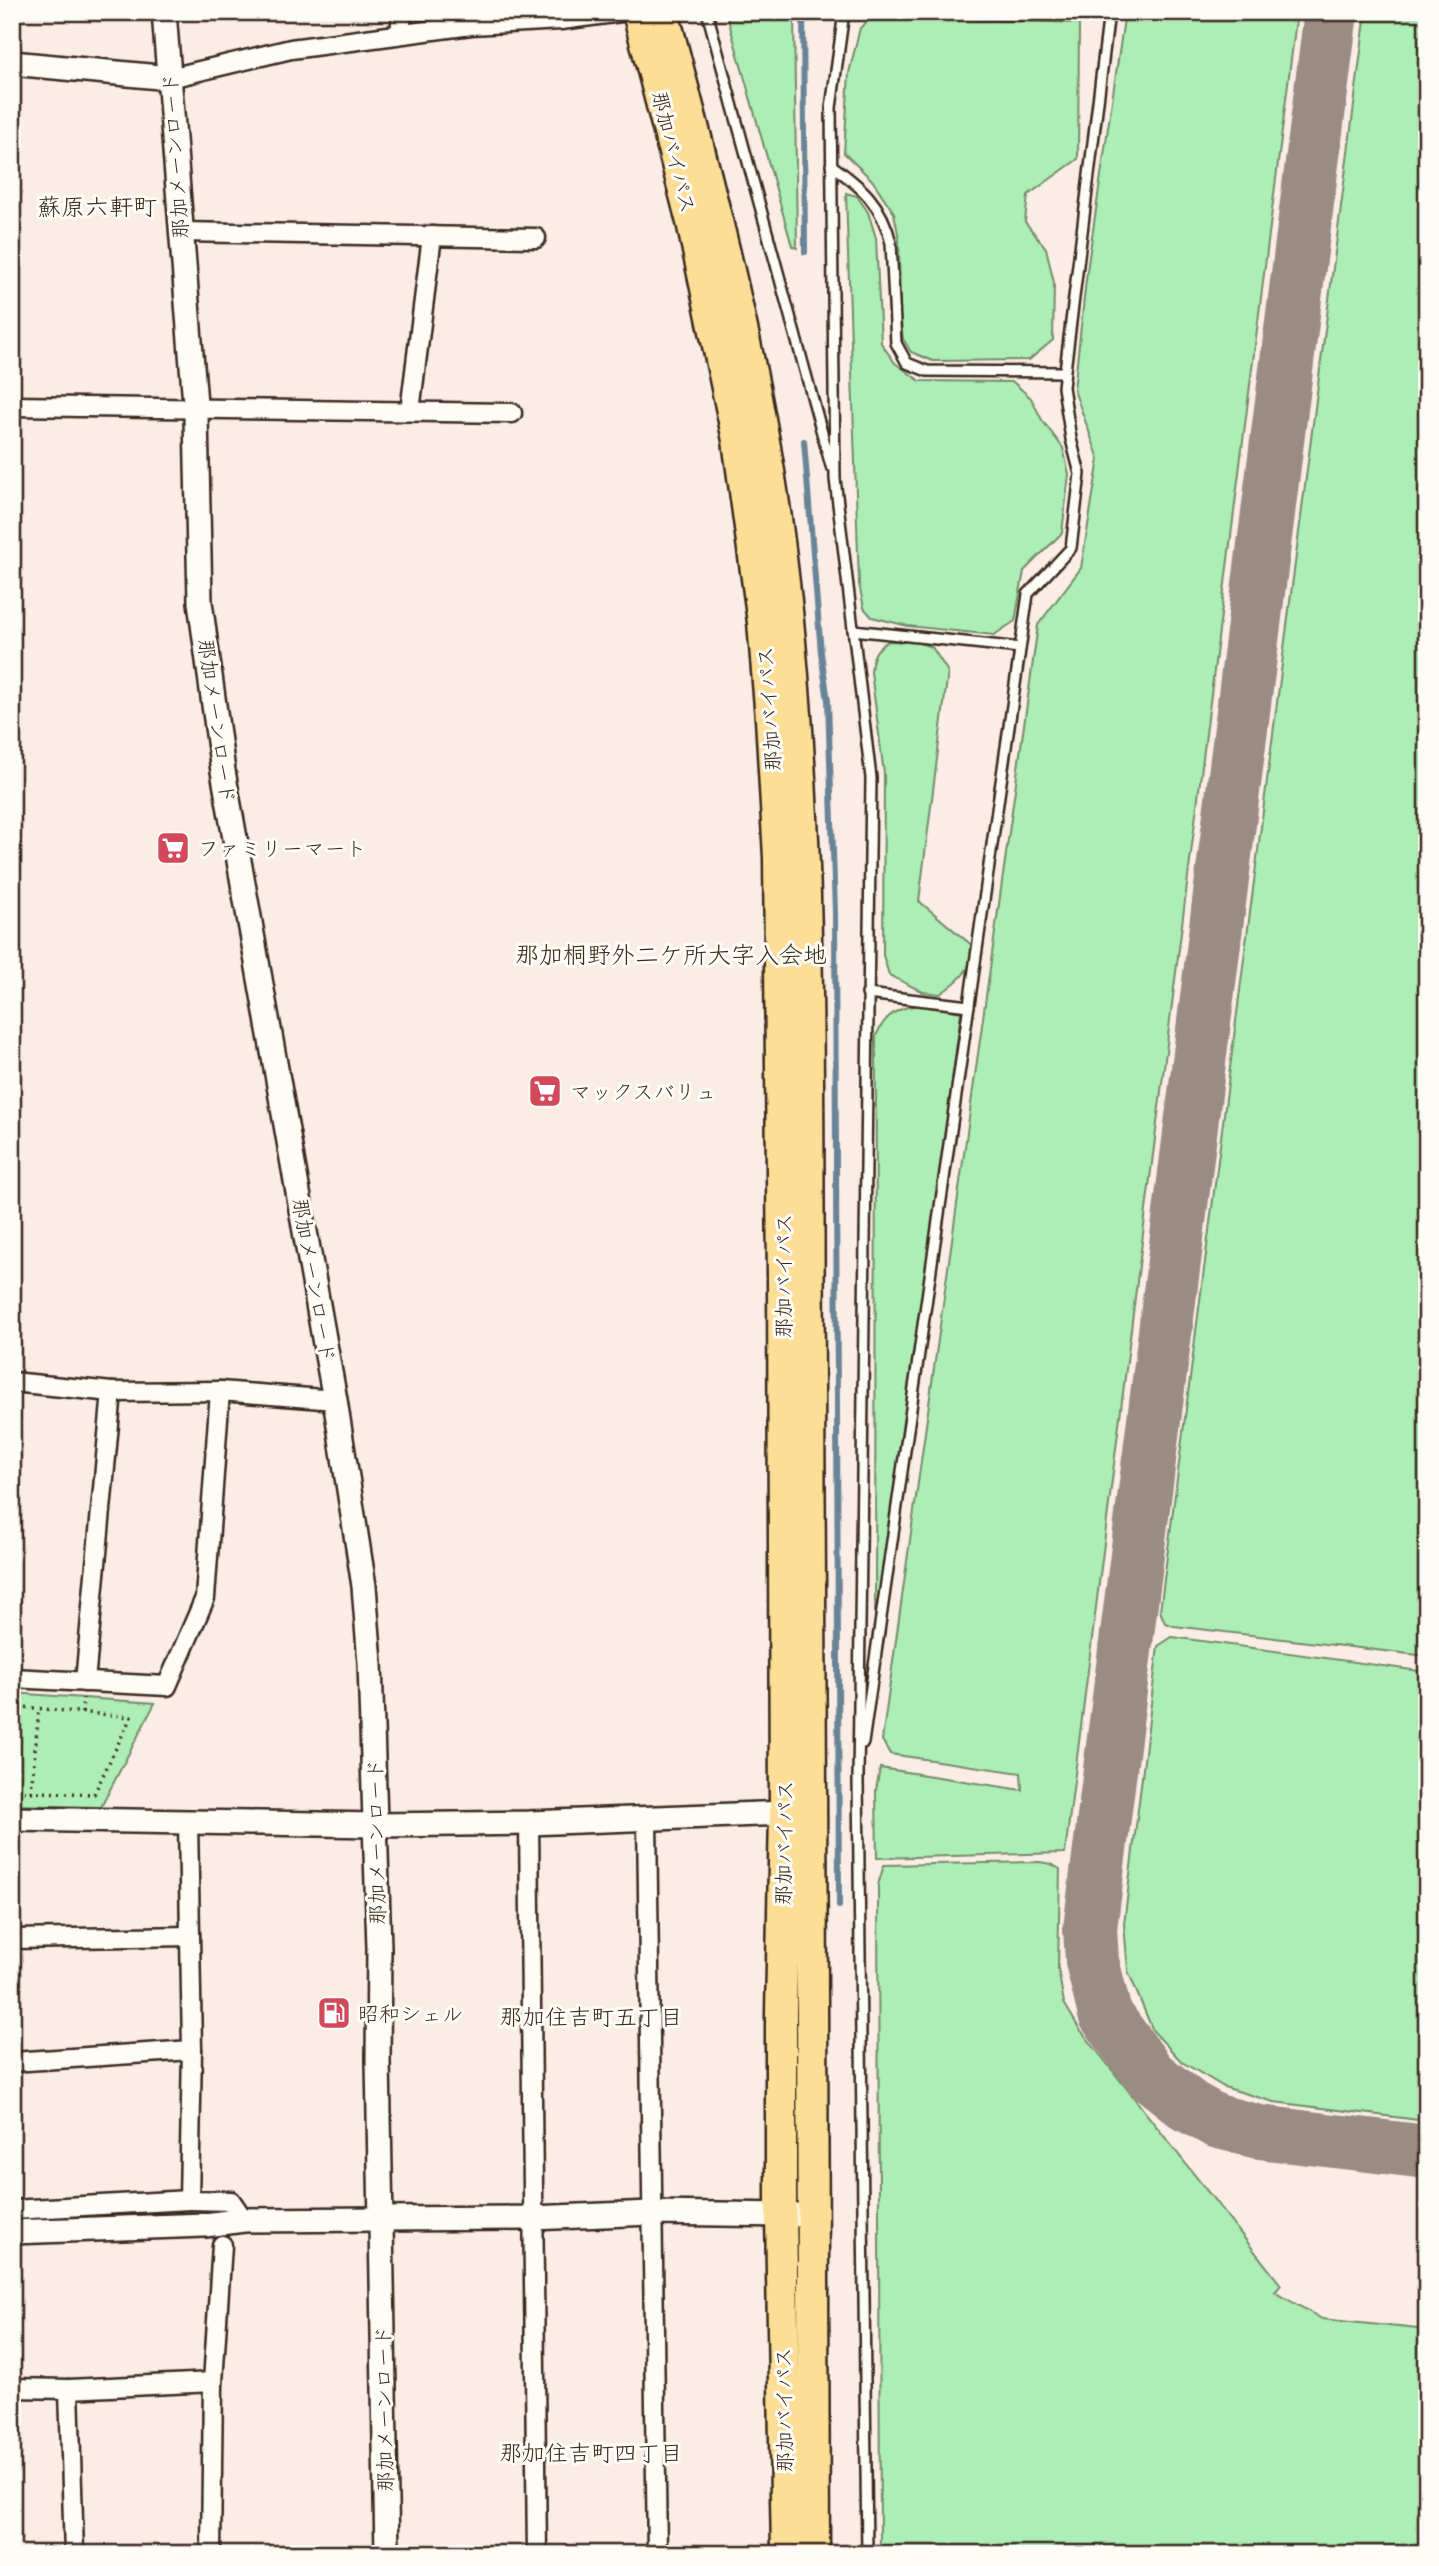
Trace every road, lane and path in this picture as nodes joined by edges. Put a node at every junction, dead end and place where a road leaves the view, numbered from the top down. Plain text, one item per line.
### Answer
1 (164, 12) edge
2 (402, 12) edge
3 (621, 12) edge
4 (638, 12) edge
5 (663, 12) edge
6 (707, 12) edge
7 (844, 12) edge
8 (1109, 12) edge
9 (400, 34) junction
10 (12, 64) edge
11 (170, 78) junction
12 (831, 165) junction
13 (181, 232) junction
14 (432, 236) junction
15 (536, 238) dead end
16 (1064, 372) junction
17 (12, 406) edge
18 (195, 408) junction
19 (410, 411) junction
20 (512, 413) dead end
21 (835, 479) junction
22 (853, 630) junction
23 (1020, 648) junction
24 (867, 994) junction
25 (969, 1006) junction
26 (12, 1382) edge
27 (220, 1391) junction
28 (112, 1392) junction
29 (335, 1400) junction
30 (12, 1678) edge
31 (85, 1682) junction
32 (12, 1706) edge
33 (39, 1709) junction
34 (858, 1780) junction
35 (12, 1791) edge
36 (31, 1792) junction
37 (785, 1812) junction
38 (12, 1819) edge
39 (647, 1819) junction
40 (188, 1821) junction
41 (529, 1823) junction
42 (376, 1825) junction
43 (190, 1937) junction
44 (12, 1939) edge
45 (192, 2050) junction
46 (12, 2062) edge
47 (189, 2200) junction
48 (12, 2210) edge
49 (651, 2213) junction
50 (813, 2214) junction
51 (781, 2216) junction
52 (380, 2218) junction
53 (532, 2218) junction
54 (244, 2220) junction
55 (12, 2232) edge
56 (222, 2245) dead end
57 (212, 2382) junction
58 (12, 2388) edge
59 (69, 2389) junction
60 (74, 2554) edge
61 (211, 2554) edge
62 (387, 2554) edge
63 (537, 2554) edge
64 (657, 2554) edge
65 (787, 2554) edge
66 (814, 2554) edge
67 (867, 2554) edge

1 - 11 street, 那加メーンロード
2 - 9 street
3 - 9 street
4 - 37 highway, 那加バイパス
5 - 50 highway, 那加バイパス
6 - 21 lane
7 - 12 lane
8 - 16 lane
9 - 11 street
10 - 11 street
11 - 13 street, 那加メーンロード
12 - 16 lane
12 - 21 lane
13 - 14 street
13 - 18 street, 那加メーンロード
14 - 15 street
14 - 19 street
16 - 23 lane
17 - 18 street
18 - 19 street
18 - 29 street, 那加メーンロード
19 - 20 street
21 - 22 lane
22 - 23 lane
22 - 24 lane
23 - 25 lane
24 - 25 lane
24 - 34 lane
25 - 34 lane
26 - 28 street
27 - 28 street
27 - 29 street
27 - 31 street
28 - 31 street
29 - 42 street, 那加メーンロード
30 - 31 street
32 - 33 path
33 - 36 path
33 - 36 path
34 - 67 lane
35 - 36 path
37 - 39 street
37 - 51 highway, 那加バイパス
38 - 40 street
39 - 41 street
39 - 49 street
40 - 42 street
40 - 43 street
41 - 42 street
41 - 53 street
42 - 52 street, 那加メーンロード
43 - 44 street
43 - 45 street
45 - 46 street
45 - 47 street
47 - 48 street
47 - 54 street
49 - 51 street
49 - 53 street
49 - 64 street
50 - 51 street
50 - 66 highway, 那加バイパス
51 - 65 highway, 那加バイパス
52 - 53 street
52 - 54 street
52 - 62 street, 那加メーンロード
53 - 63 street
54 - 55 street
56 - 57 street
57 - 59 street
57 - 61 street
58 - 59 street
59 - 60 street

